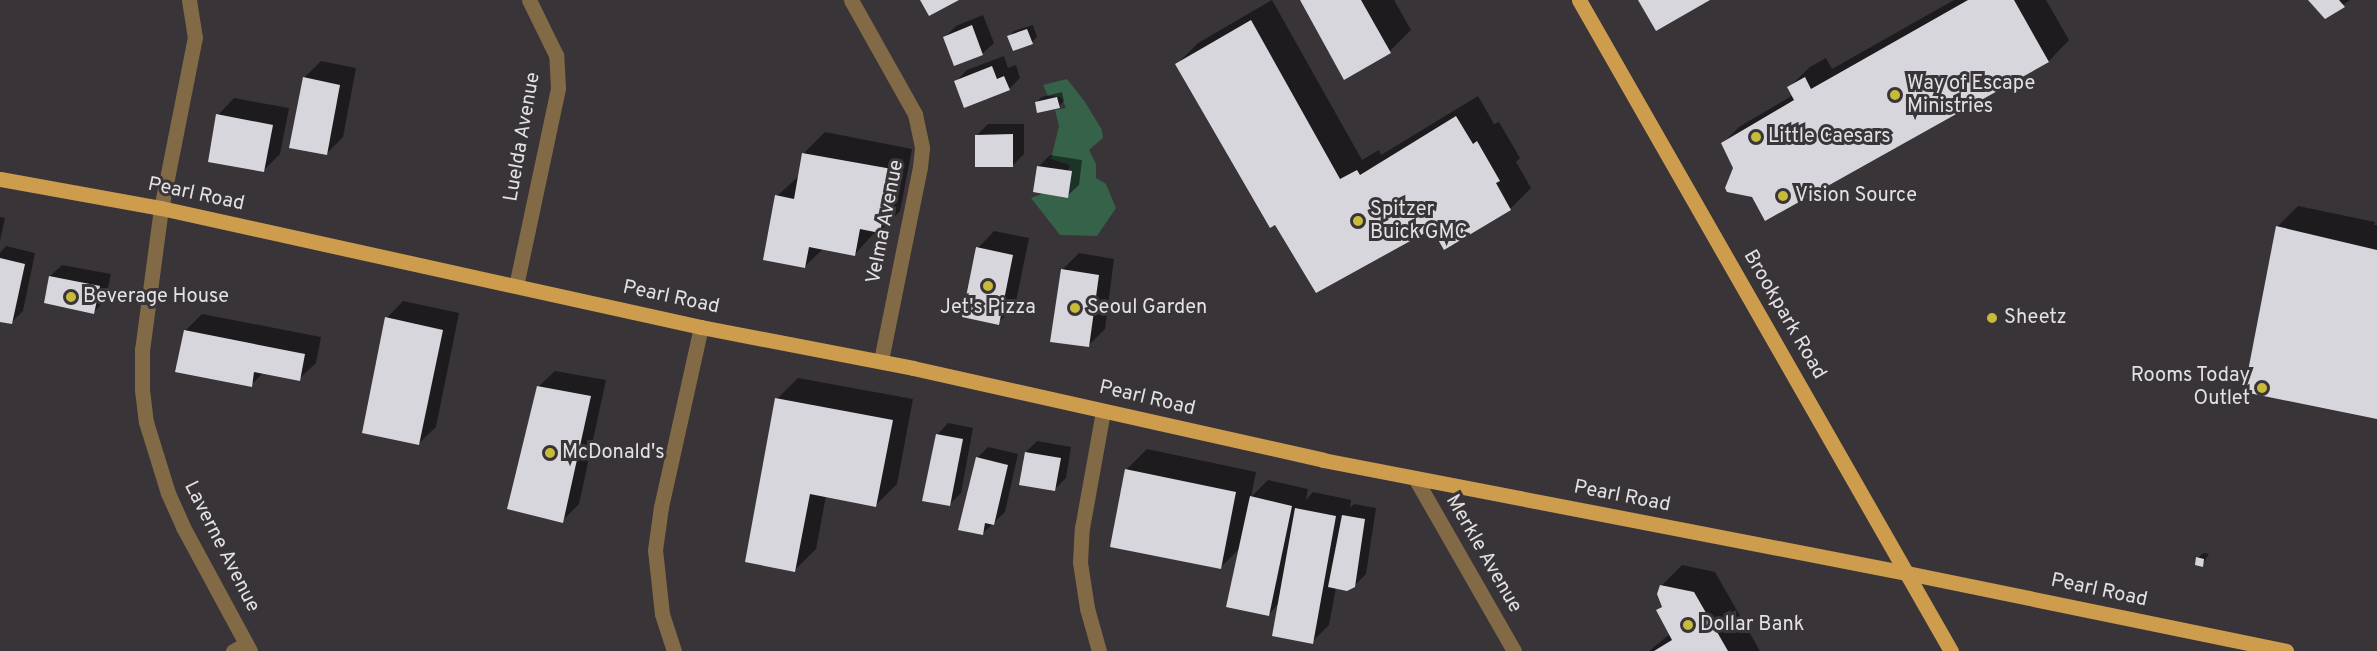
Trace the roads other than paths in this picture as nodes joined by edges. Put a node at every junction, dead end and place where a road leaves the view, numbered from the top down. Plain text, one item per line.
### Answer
1 (189, 0) edge
2 (529, 0) edge
3 (851, 0) edge
4 (1579, 0) edge
5 (0, 179) edge
6 (161, 208) junction
7 (516, 286) junction
8 (701, 327) junction
9 (881, 361) junction
10 (1103, 411) junction
11 (1415, 478) junction
12 (1907, 573) junction
13 (243, 649) edge
14 (674, 651) edge
15 (1099, 651) edge
16 (1514, 651) edge
17 (1951, 651) edge
18 (2286, 651) edge

1 - 6 street, Laverne Avenue
2 - 7 street, Luelda Avenue
3 - 9 street, Velma Avenue
4 - 12 main road, Brookpark Road
5 - 6 main road, Pearl Road
6 - 7 main road, Pearl Road
6 - 13 street, Laverne Avenue
7 - 8 main road, Pearl Road
8 - 9 main road, Pearl Road
8 - 14 street
9 - 10 main road, Pearl Road
10 - 11 main road, Pearl Road
10 - 15 street
11 - 12 main road, Pearl Road
11 - 16 street, Merkle Avenue
12 - 17 main road, Brookpark Road
12 - 18 main road, Pearl Road

